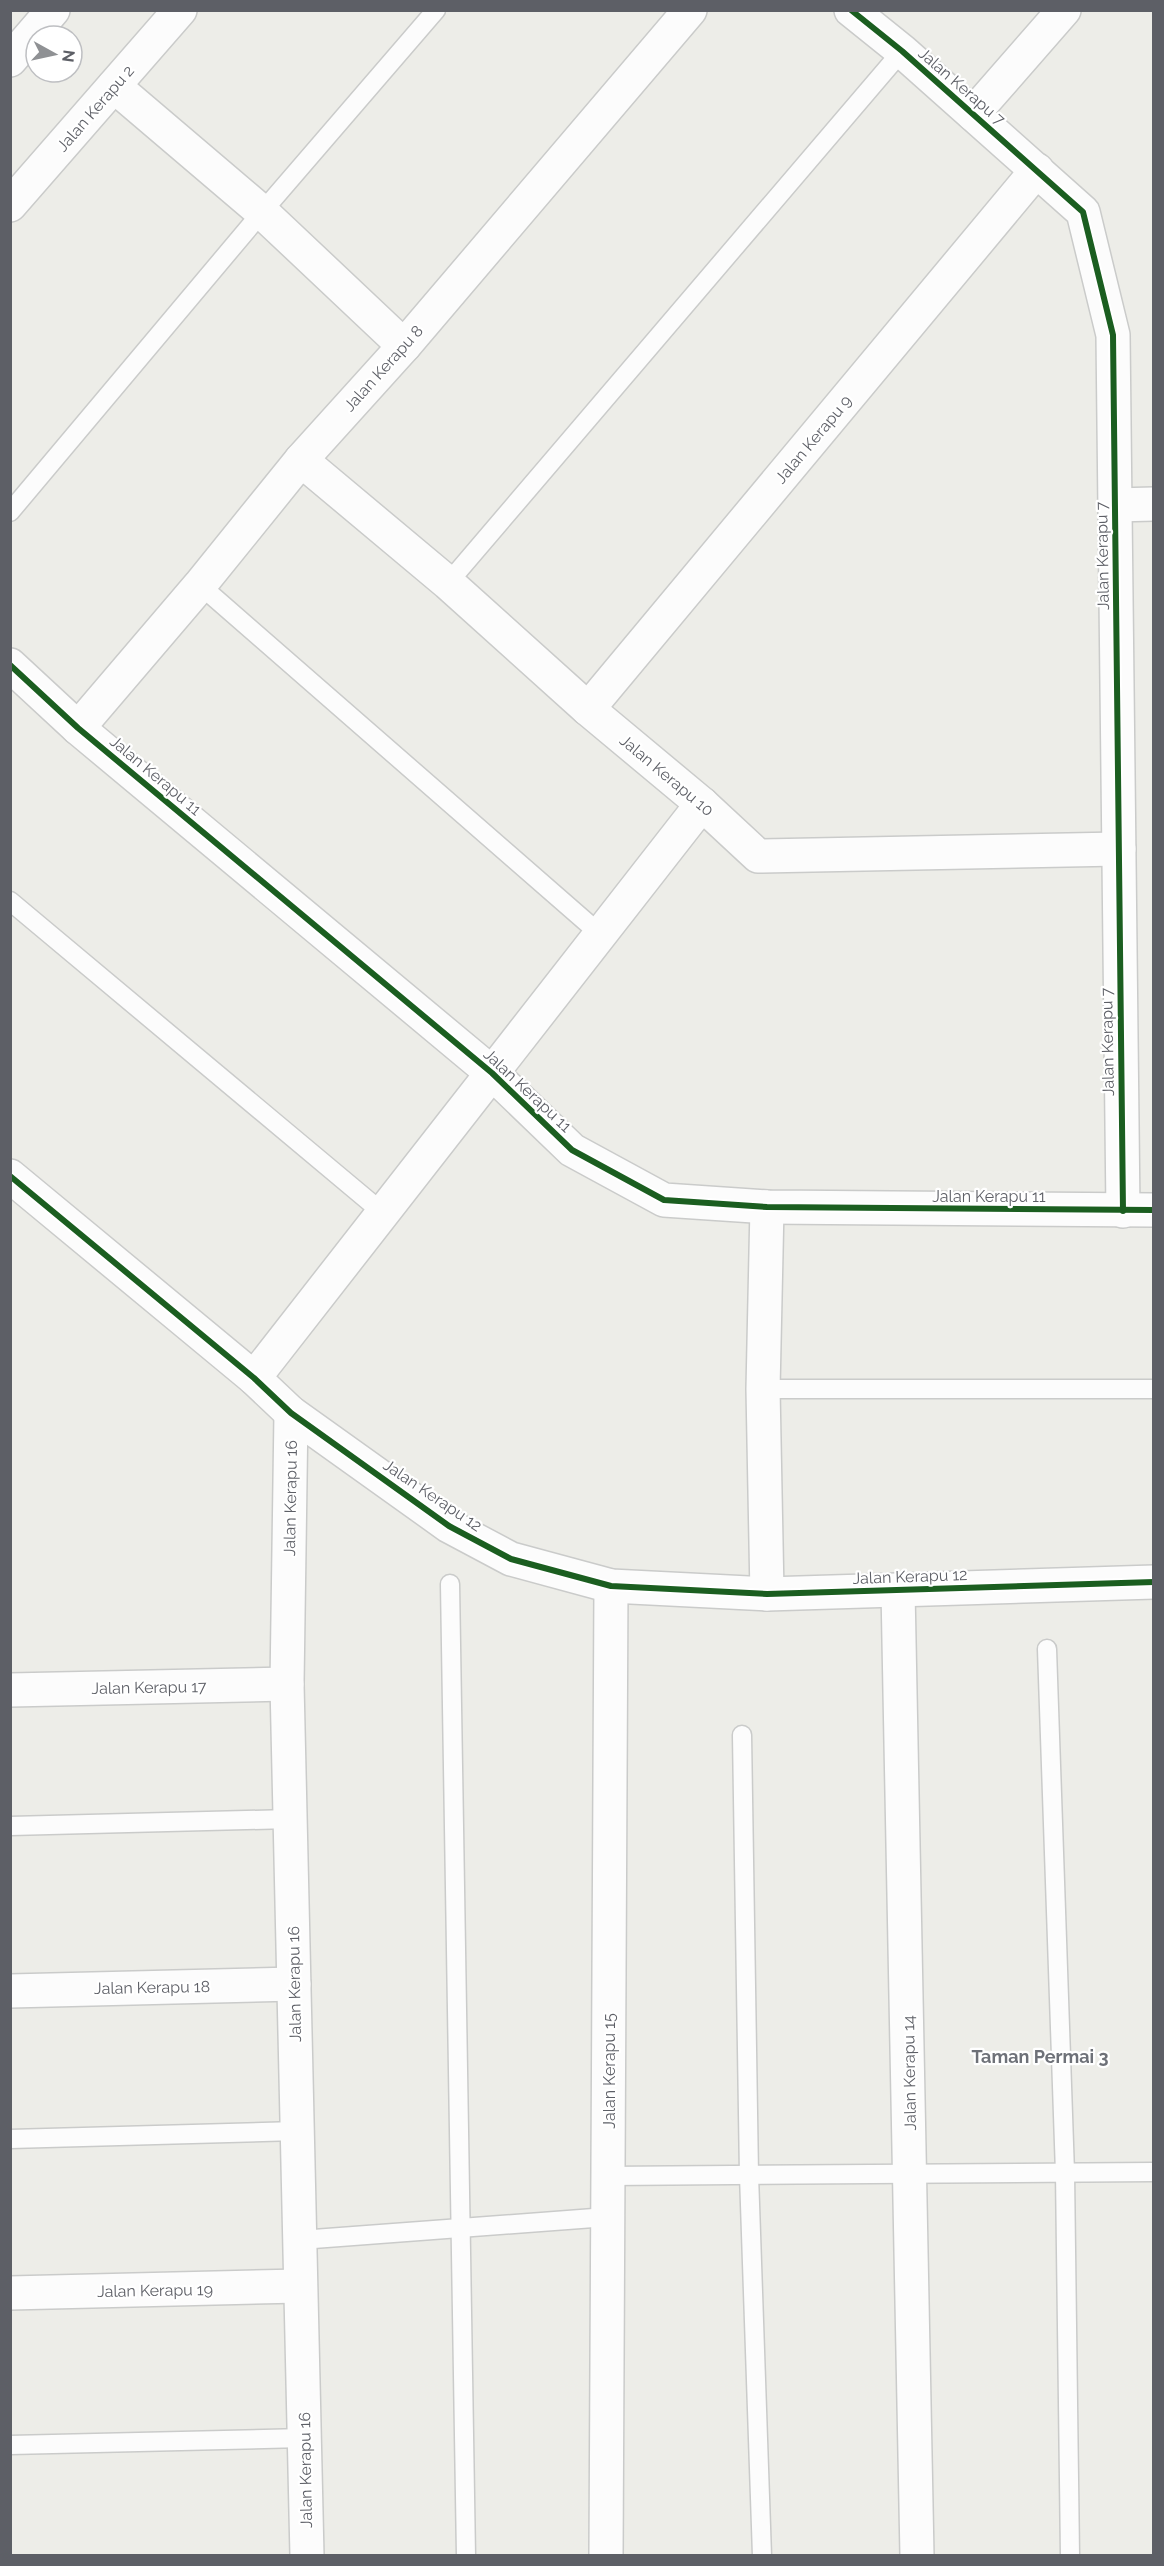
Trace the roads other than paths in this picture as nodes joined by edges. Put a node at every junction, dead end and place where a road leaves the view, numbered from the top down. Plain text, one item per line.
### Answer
1 (53, 10) edge
2 (180, 10) edge
3 (436, 10) edge
4 (690, 10) edge
5 (851, 10) edge
6 (1064, 10) edge
7 (902, 51) junction
8 (10, 60) edge
9 (114, 86) junction
10 (973, 114) junction
11 (1037, 170) junction
12 (10, 206) edge
13 (262, 212) junction
14 (404, 346) junction
15 (301, 460) junction
16 (1154, 504) edge
17 (1115, 505) junction
18 (10, 512) edge
19 (448, 583) junction
20 (200, 585) junction
21 (10, 665) edge
22 (588, 709) junction
23 (78, 728) junction
24 (702, 804) junction
25 (1119, 849) junction
26 (10, 901) edge
27 (600, 934) junction
28 (492, 1073) junction
29 (10, 1176) edge
30 (767, 1208) junction
31 (1138, 1210) edge
32 (382, 1213) junction
33 (254, 1378) junction
34 (763, 1389) junction
35 (1154, 1389) edge
36 (291, 1413) junction
37 (1154, 1582) edge
38 (450, 1584) dead end
39 (611, 1586) junction
40 (898, 1590) junction
41 (767, 1594) junction
42 (1047, 1649) dead end
43 (287, 1684) junction
44 (10, 1690) edge
45 (742, 1736) dead end
46 (290, 1819) junction
47 (10, 1826) edge
48 (294, 1984) junction
49 (10, 1991) edge
50 (297, 2132) junction
51 (10, 2139) edge
52 (1154, 2172) edge
53 (911, 2173) junction
54 (1065, 2173) junction
55 (749, 2175) junction
56 (608, 2176) junction
57 (607, 2217) junction
58 (460, 2228) junction
59 (300, 2240) junction
60 (300, 2286) junction
61 (10, 2293) edge
62 (304, 2438) junction
63 (10, 2445) edge
64 (307, 2556) edge
65 (466, 2556) edge
66 (606, 2556) edge
67 (762, 2556) edge
68 (916, 2556) edge
69 (1070, 2556) edge

1 - 8 street
2 - 9 street, Jalan Kerapu 2
3 - 13 lane
4 - 14 street, Jalan Kerapu 8
5 - 7 street, Jalan Kerapu 7
6 - 10 street
7 - 10 street, Jalan Kerapu 7
7 - 19 lane
9 - 12 street, Jalan Kerapu 2
9 - 13 street
10 - 11 street, Jalan Kerapu 7
11 - 17 street, Jalan Kerapu 7
11 - 22 street, Jalan Kerapu 9
13 - 14 street
13 - 18 lane
14 - 15 street, Jalan Kerapu 8
15 - 19 street, Jalan Kerapu 10
15 - 20 street, Jalan Kerapu 8
16 - 17 street
17 - 25 street, Jalan Kerapu 7
19 - 22 street, Jalan Kerapu 10
20 - 23 street, Jalan Kerapu 8
20 - 27 lane
21 - 23 street, Jalan Kerapu 11
22 - 24 street, Jalan Kerapu 10
23 - 28 street, Jalan Kerapu 11
24 - 25 street, Jalan Kerapu 10
24 - 27 street
25 - 31 street, Jalan Kerapu 7
26 - 32 lane
27 - 28 street
28 - 30 street, Jalan Kerapu 11
28 - 32 street
29 - 33 street, Jalan Kerapu 12
30 - 31 street, Jalan Kerapu 11
30 - 34 street
32 - 33 street
33 - 36 street, Jalan Kerapu 12
34 - 35 lane
34 - 41 street
36 - 39 street, Jalan Kerapu 12
36 - 43 street, Jalan Kerapu 16
37 - 40 street, Jalan Kerapu 12
38 - 58 lane
39 - 41 street, Jalan Kerapu 12
39 - 56 street, Jalan Kerapu 15
40 - 41 street, Jalan Kerapu 12
40 - 53 street, Jalan Kerapu 14
42 - 54 lane
43 - 44 street, Jalan Kerapu 17
43 - 46 street, Jalan Kerapu 16
45 - 55 lane
46 - 47 lane
46 - 48 street, Jalan Kerapu 16
48 - 49 street, Jalan Kerapu 18
48 - 50 street, Jalan Kerapu 16
50 - 51 lane
50 - 59 street, Jalan Kerapu 16
52 - 54 lane
53 - 54 lane
53 - 55 lane
53 - 68 street, Jalan Kerapu 14
54 - 69 lane
55 - 56 lane
55 - 67 lane
56 - 57 street, Jalan Kerapu 15
57 - 58 lane
57 - 66 street, Jalan Kerapu 15
58 - 59 lane
58 - 65 lane
59 - 60 street, Jalan Kerapu 16
60 - 61 street, Jalan Kerapu 19
60 - 62 street, Jalan Kerapu 16
62 - 63 lane
62 - 64 street, Jalan Kerapu 16

